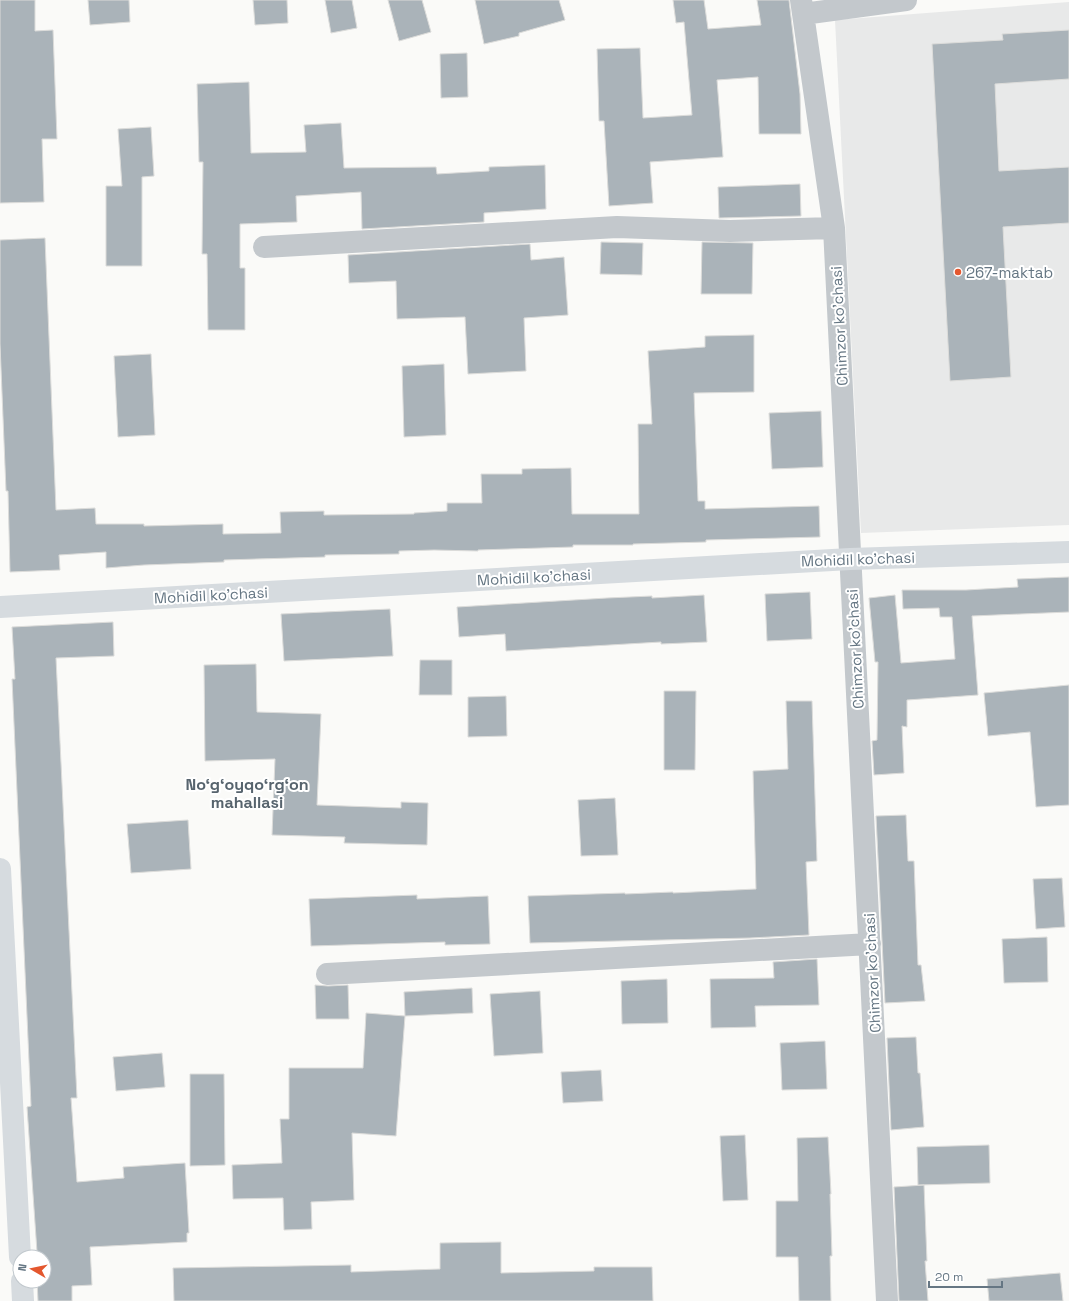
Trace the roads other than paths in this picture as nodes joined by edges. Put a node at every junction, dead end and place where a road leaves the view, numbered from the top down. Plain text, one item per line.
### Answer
1 (906, 0) edge
2 (802, 7) edge
3 (834, 228) junction
4 (264, 247) dead end
5 (1069, 552) edge
6 (850, 559) junction
7 (0, 607) edge
8 (0, 869) edge
9 (870, 944) junction
10 (327, 974) dead end
11 (20, 1249) edge
12 (22, 1289) edge
13 (23, 1301) edge
14 (887, 1301) edge

1 - 2 street
2 - 3 street, Chimzor ko'chasi
3 - 4 street
3 - 6 street, Chimzor ko'chasi
5 - 6 street, Mohidil ko'chasi
6 - 7 street, Mohidil ko'chasi
6 - 9 street, Chimzor ko'chasi
8 - 11 street
9 - 10 street
9 - 14 street, Chimzor ko'chasi
12 - 13 street

